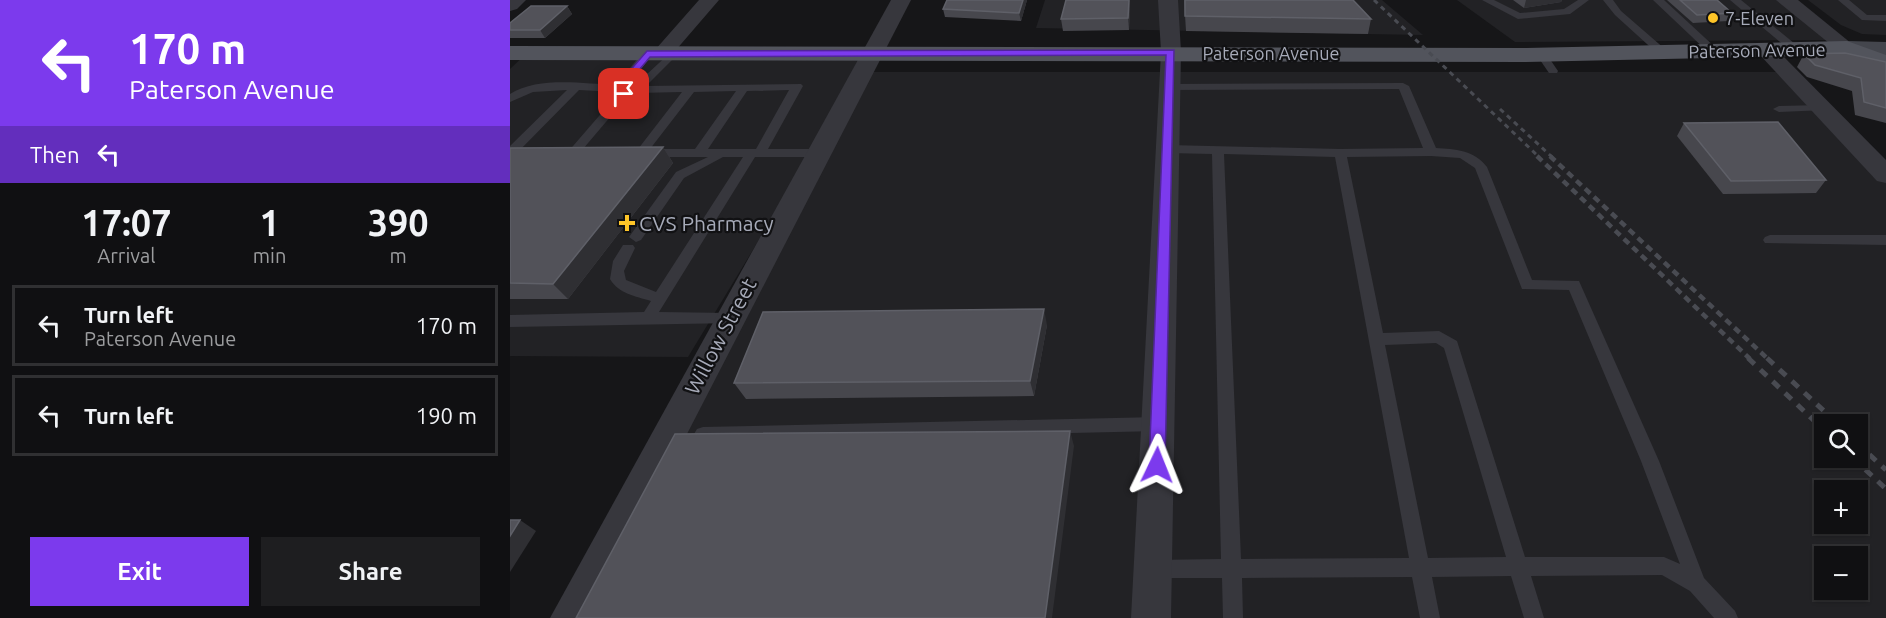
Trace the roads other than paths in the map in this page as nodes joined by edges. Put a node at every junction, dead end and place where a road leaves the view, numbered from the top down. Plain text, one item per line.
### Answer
1 (516, 0) edge
2 (709, 0) edge
3 (900, 0) edge
4 (1168, 0) edge
5 (1487, 0) edge
6 (1584, 0) edge
7 (1608, 0) edge
8 (1658, 0) edge
9 (1735, 0) edge
10 (1786, 0) edge
11 (1843, 0) edge
12 (510, 5) edge
13 (1886, 18) edge
14 (1847, 48) junction
15 (1886, 49) edge
16 (1766, 50) junction
17 (1796, 50) junction
18 (1713, 51) junction
19 (1171, 52) junction
20 (1662, 52) junction
21 (510, 53) edge
22 (660, 54) junction
23 (871, 55) junction
24 (1886, 63) edge
25 (744, 87) junction
26 (1169, 87) junction
27 (575, 88) junction
28 (690, 88) junction
29 (626, 91) junction
30 (510, 99) edge
31 (1822, 108) junction
32 (1779, 109) dead end
33 (1168, 149) junction
34 (1218, 150) junction
35 (1431, 152) junction
36 (531, 153) edge
37 (596, 153) edge
38 (699, 153) junction
39 (726, 153) junction
40 (756, 153) junction
41 (818, 153) junction
42 (1340, 153) junction
43 (1886, 175) edge
44 (1770, 240) dead end
45 (1886, 240) edge
46 (660, 299) junction
47 (648, 318) junction
48 (729, 319) junction
49 (510, 321) edge
50 (1375, 339) junction
51 (1159, 424) junction
52 (667, 435) junction
53 (1419, 567) junction
54 (1519, 567) junction
55 (1153, 569) junction
56 (1231, 570) junction
57 (1697, 584) junction
58 (570, 618) edge
59 (1151, 618) edge
60 (1233, 618) edge
61 (1430, 618) edge
62 (1534, 618) edge
63 (1728, 618) edge

1 - 12 street
2 - 22 street
3 - 23 street, Willow Street
4 - 19 street
5 - 6 lane
7 - 20 lane
8 - 18 lane
9 - 17 lane
10 - 14 street
11 - 13 lane
14 - 15 street
14 - 17 main road, Paterson Avenue
14 - 24 main road, Paterson Avenue
16 - 17 main road, Paterson Avenue
16 - 18 main road, Paterson Avenue
16 - 31 street
18 - 20 main road, Paterson Avenue
19 - 20 main road, Paterson Avenue
19 - 23 main road, Paterson Avenue
19 - 26 street
21 - 22 main road, Paterson Avenue
22 - 23 main road, Paterson Avenue
22 - 29 lane
22 - 29 lane
23 - 41 street, Willow Street
25 - 28 lane
25 - 38 lane
25 - 40 lane
26 - 33 street
26 - 35 lane
27 - 29 lane
27 - 30 lane
27 - 36 lane
28 - 29 lane
28 - 38 lane
29 - 37 lane
31 - 32 lane
31 - 43 street
33 - 34 lane
33 - 51 street
34 - 42 lane
34 - 56 lane
35 - 42 lane
35 - 57 lane
38 - 39 lane
39 - 40 lane
39 - 46 lane
40 - 41 lane
40 - 46 lane
41 - 48 street, Willow Street
42 - 50 lane
44 - 45 lane
46 - 47 lane
47 - 48 lane
47 - 49 lane
48 - 52 street, Willow Street
50 - 53 lane
50 - 54 lane
51 - 52 lane
51 - 55 street
52 - 58 street, Willow Street
53 - 54 lane
53 - 56 lane
53 - 61 lane
54 - 57 lane
54 - 62 lane
55 - 56 lane
55 - 59 street
56 - 60 lane
57 - 63 lane

